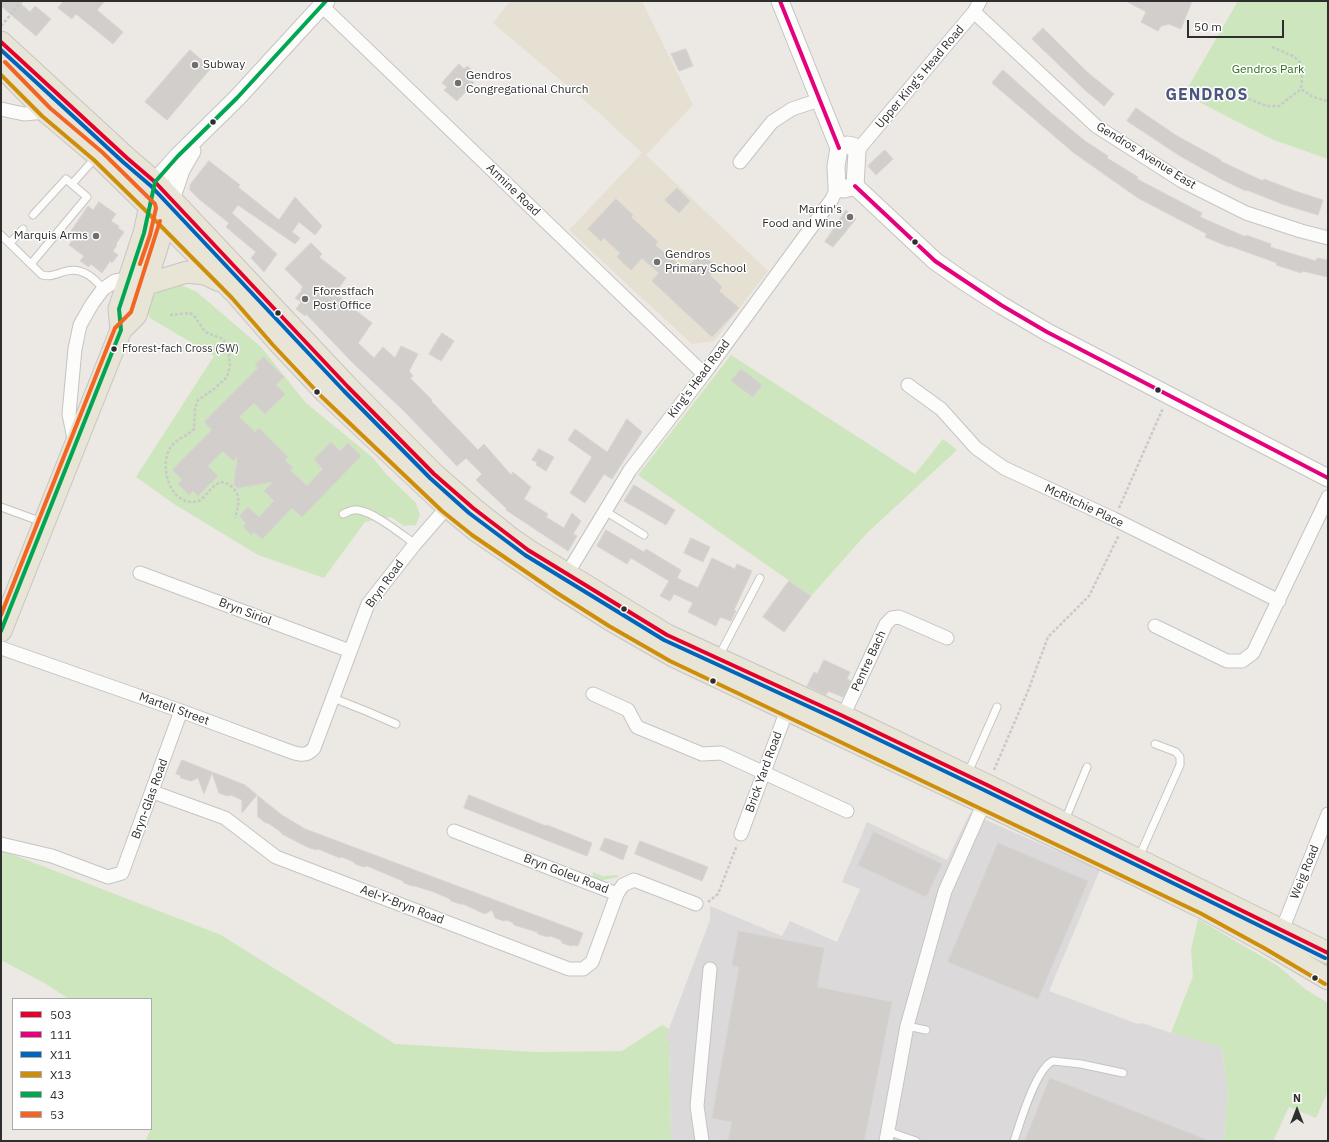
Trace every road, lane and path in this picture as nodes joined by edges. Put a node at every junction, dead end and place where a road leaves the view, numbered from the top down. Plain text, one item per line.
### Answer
1 (22, 1) edge
2 (780, 1) edge
3 (324, 3) edge
4 (977, 6) edge
5 (1, 26) edge
6 (1, 42) edge
7 (1272, 47) dead end
8 (1, 66) edge
9 (1301, 89) junction
10 (1244, 97) dead end
11 (819, 100) junction
12 (1328, 101) edge
13 (1, 109) edge
14 (46, 112) junction
15 (199, 136) junction
16 (839, 148) junction
17 (857, 151) junction
18 (98, 156) junction
19 (740, 162) dead end
20 (155, 182) junction
21 (72, 184) junction
22 (855, 186) junction
23 (837, 188) junction
24 (171, 200) junction
25 (150, 206) junction
26 (34, 215) dead end
27 (166, 223) junction
28 (23, 229) dead end
29 (1, 235) edge
30 (1328, 238) edge
31 (10, 243) junction
32 (31, 264) junction
33 (137, 281) junction
34 (226, 284) junction
35 (103, 289) junction
36 (170, 314) dead end
37 (704, 374) junction
38 (908, 385) dead end
39 (1169, 396) junction
40 (75, 445) junction
41 (1328, 478) edge
42 (1328, 497) edge
43 (446, 506) junction
44 (1, 507) edge
45 (605, 511) junction
46 (343, 514) dead end
47 (235, 518) dead end
48 (1119, 522) junction
49 (44, 523) junction
50 (644, 534) dead end
51 (415, 544) junction
52 (140, 573) dead end
53 (567, 574) junction
54 (760, 578) dead end
55 (1279, 601) junction
56 (1154, 626) dead end
57 (1, 631) edge
58 (947, 638) dead end
59 (1, 648) edge
60 (350, 651) junction
61 (718, 659) junction
62 (593, 694) dead end
63 (333, 698) junction
64 (997, 707) dead end
65 (787, 710) junction
66 (181, 711) junction
67 (843, 716) junction
68 (325, 718) joint
69 (396, 724) dead end
70 (1155, 744) dead end
71 (1087, 767) dead end
72 (764, 772) junction
73 (966, 776) junction
74 (153, 792) junction
75 (986, 794) junction
76 (847, 811) dead end
77 (1328, 814) edge
78 (1064, 822) junction
79 (454, 831) dead end
80 (741, 834) joint
81 (1, 844) edge
82 (1138, 858) junction
83 (617, 894) junction
84 (696, 904) joint
85 (1282, 930) junction
86 (1328, 953) edge
87 (710, 969) dead end
88 (1328, 979) edge
89 (907, 1026) junction
90 (926, 1030) dead end
91 (1123, 1073) dead end
92 (886, 1136) edge
93 (702, 1141) edge
94 (916, 1141) edge
95 (1014, 1141) edge

1 - 5 path
2 - 11 street
3 - 15 street
3 - 37 street, Armine Road
4 - 17 street, Upper King's Head Road
4 - 30 street, Gendros Avenue East
6 - 20 main road
7 - 9 path
8 - 14 main road
9 - 10 path
9 - 12 path
11 - 16 street
11 - 19 street
13 - 14 street
14 - 18 main road
15 - 20 street
15 - 24 street
16 - 17 street
16 - 23 street
17 - 22 street
18 - 21 lane
18 - 25 main road
20 - 24 main road
20 - 25 main road
21 - 26 lane
21 - 32 lane
22 - 23 street
22 - 39 street
23 - 37 street, King's Head Road
24 - 27 main road
24 - 53 main road
25 - 27 main road
25 - 33 main road
27 - 33 main road
27 - 34 main road
28 - 31 lane
29 - 31 lane
31 - 32 lane
32 - 35 lane
33 - 34 main road
33 - 35 street
33 - 40 main road
34 - 43 main road
35 - 40 street
36 - 47 path
37 - 45 street, King's Head Road
38 - 48 street, McRitchie Place
39 - 41 street
39 - 48 path
40 - 49 main road
42 - 55 street
43 - 51 street, Bryn Road
43 - 65 main road
44 - 49 lane
45 - 50 lane
45 - 53 street, King's Head Road
46 - 51 lane
48 - 55 street, McRitchie Place
48 - 75 path
49 - 57 main road
51 - 60 street, Bryn Road
52 - 60 street, Bryn Siriol
53 - 61 main road
54 - 61 lane
55 - 56 street
58 - 67 street, Pentre Bach
59 - 66 street, Martell Street
60 - 63 street, Bryn Road
61 - 67 main road
62 - 72 street
63 - 68 street, Bryn Road
63 - 69 lane
64 - 73 lane
65 - 72 street, Brick Yard Road
65 - 75 main road
66 - 68 street, Martell Street
66 - 74 street, Bryn-Glas Road
67 - 73 main road
70 - 82 lane
71 - 78 lane
72 - 76 street
72 - 80 street, Brick Yard Road
73 - 75 main road
74 - 81 street, Bryn-Glas Road
74 - 83 street, Ael-Y-Bryn Road
75 - 78 main road
75 - 88 main road
75 - 89 street
77 - 85 street, Weig Road
78 - 82 main road
79 - 83 street, Bryn Goleu Road
80 - 84 path
82 - 85 main road
83 - 84 street, Bryn Goleu Road
85 - 86 main road
87 - 93 street
89 - 90 lane
89 - 92 street
91 - 95 lane
92 - 94 lane

